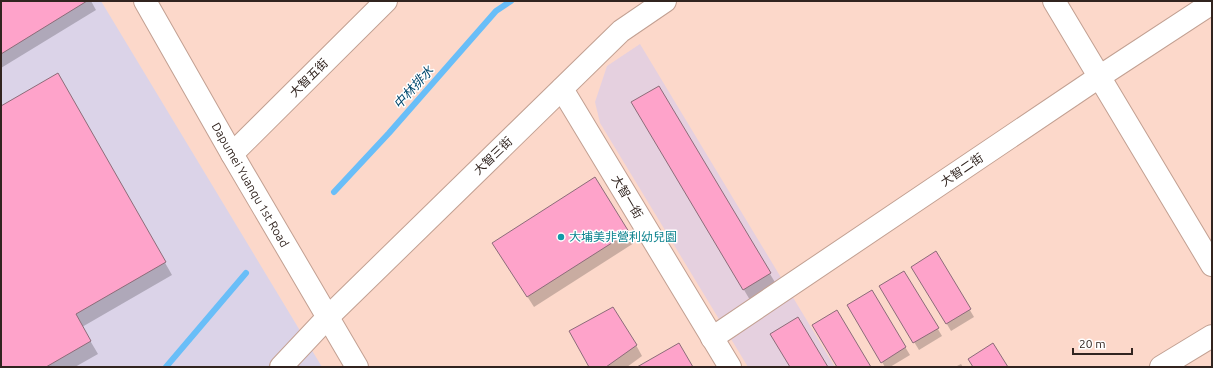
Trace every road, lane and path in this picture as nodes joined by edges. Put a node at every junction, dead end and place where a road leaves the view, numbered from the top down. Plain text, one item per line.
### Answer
1 (145, 1) edge
2 (386, 1) edge
3 (665, 1) edge
4 (1054, 1) edge
5 (1212, 3) edge
6 (1100, 77) junction
7 (562, 89) junction
8 (232, 154) junction
9 (1212, 265) edge
10 (327, 318) junction
11 (1212, 336) edge
12 (712, 338) junction
13 (281, 367) edge
14 (357, 367) edge
15 (730, 367) edge
16 (1161, 367) edge

1 - 8 street, Dapumei Yuanqu 1st Road
2 - 8 street, 大智五街
3 - 7 street, 大智三街
4 - 6 street
5 - 6 street, 大智二街
6 - 9 street
6 - 12 street, 大智二街
7 - 10 street, 大智三街
7 - 12 street, 大智一街
8 - 10 street, Dapumei Yuanqu 1st Road
10 - 13 street, 大智三街
10 - 14 street, Dapumei Yuanqu 1st Road
11 - 16 street
12 - 15 street, 大智一街

